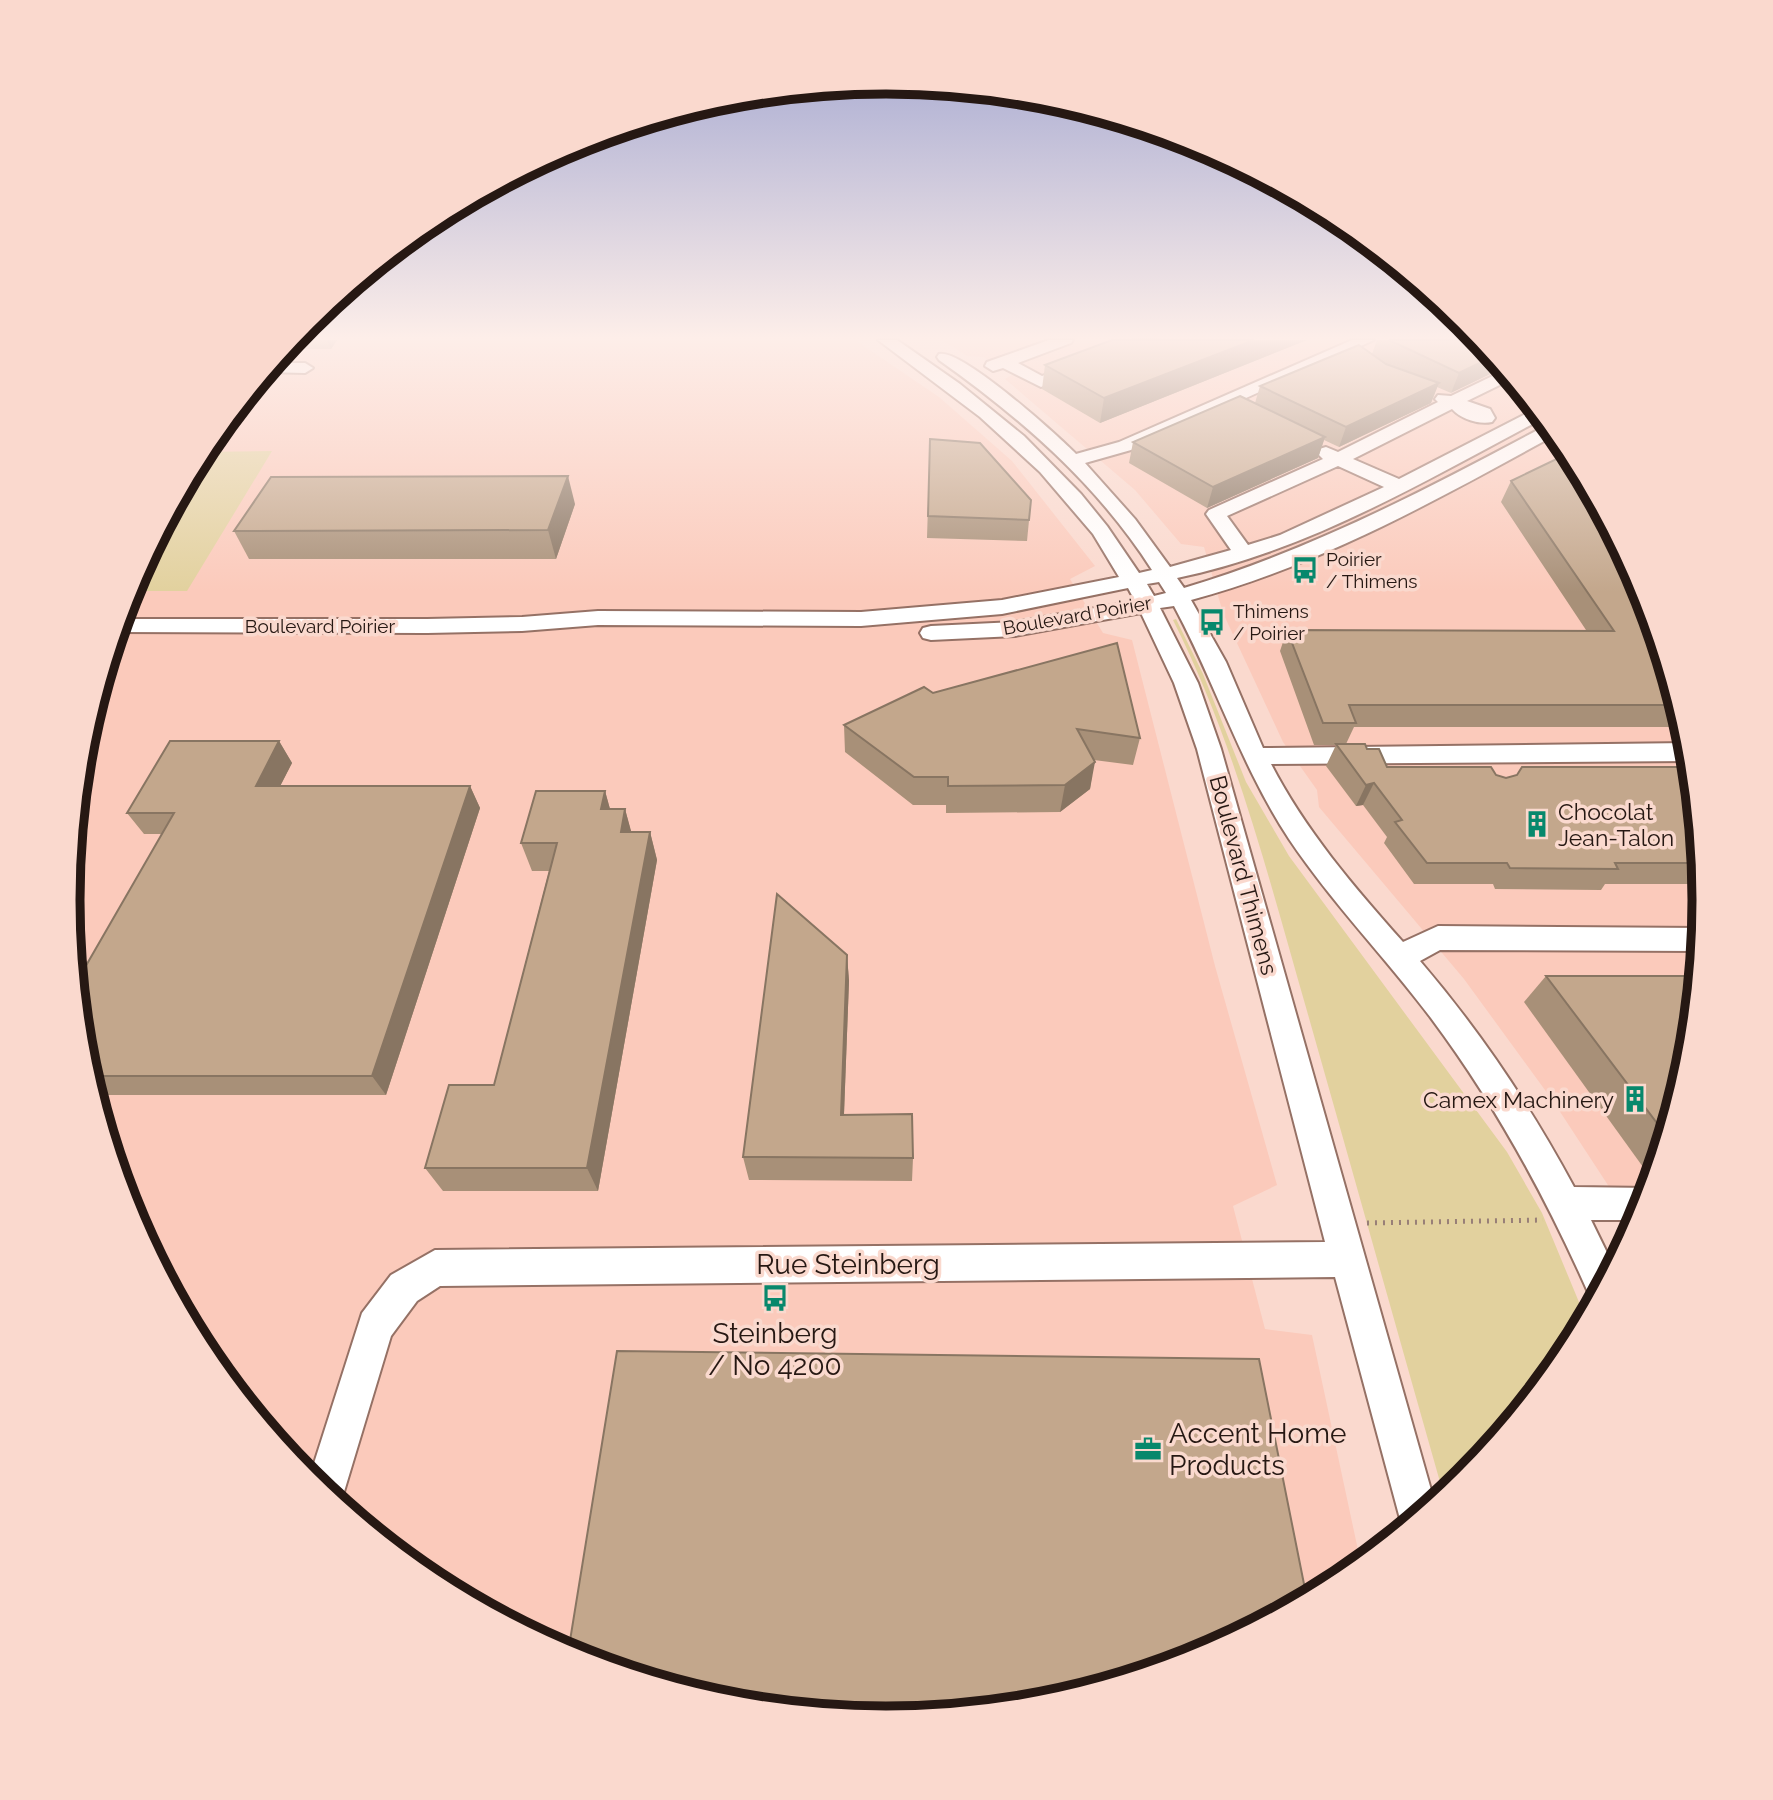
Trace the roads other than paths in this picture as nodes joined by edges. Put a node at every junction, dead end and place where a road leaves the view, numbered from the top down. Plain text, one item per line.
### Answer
1 (1001, 424) edge
2 (1033, 424) edge
3 (1175, 424) edge
4 (1414, 424) edge
5 (1500, 424) edge
6 (1520, 424) edge
7 (1511, 429) junction
8 (1544, 434) edge
9 (1307, 443) edge
10 (1340, 458) junction
11 (1074, 460) junction
12 (1400, 487) junction
13 (1246, 554) junction
14 (1165, 575) junction
15 (1153, 594) junction
16 (129, 626) edge
17 (1679, 752) edge
18 (1476, 753) junction
19 (1256, 757) junction
20 (1487, 777) edge
21 (1691, 939) edge
22 (1401, 960) junction
23 (1632, 1204) edge
24 (1558, 1212) junction
25 (1347, 1259) junction
26 (1598, 1277) edge
27 (329, 1481) edge
28 (1416, 1508) edge

1 - 15 street, Boulevard Thimens
2 - 11 street, Boulevard Thimens
3 - 11 street
4 - 10 street
5 - 7 street
6 - 7 street, Boulevard Poirier
7 - 12 street, Boulevard Poirier
8 - 15 street, Boulevard Poirier
9 - 10 street
10 - 12 street
10 - 13 street
11 - 14 street, Boulevard Thimens
12 - 13 street, Boulevard Poirier
13 - 14 street, Boulevard Poirier
14 - 15 street, Boulevard Thimens
14 - 15 street, Boulevard Poirier
15 - 16 street, Boulevard Poirier
15 - 19 street, Boulevard Thimens
15 - 25 street, Boulevard Thimens
17 - 18 street
18 - 19 street
18 - 20 street
19 - 22 street, Boulevard Thimens
21 - 22 street
22 - 24 street, Boulevard Thimens
23 - 24 street
24 - 26 street, Boulevard Thimens
25 - 27 street, Rue Steinberg
25 - 28 street, Boulevard Thimens

